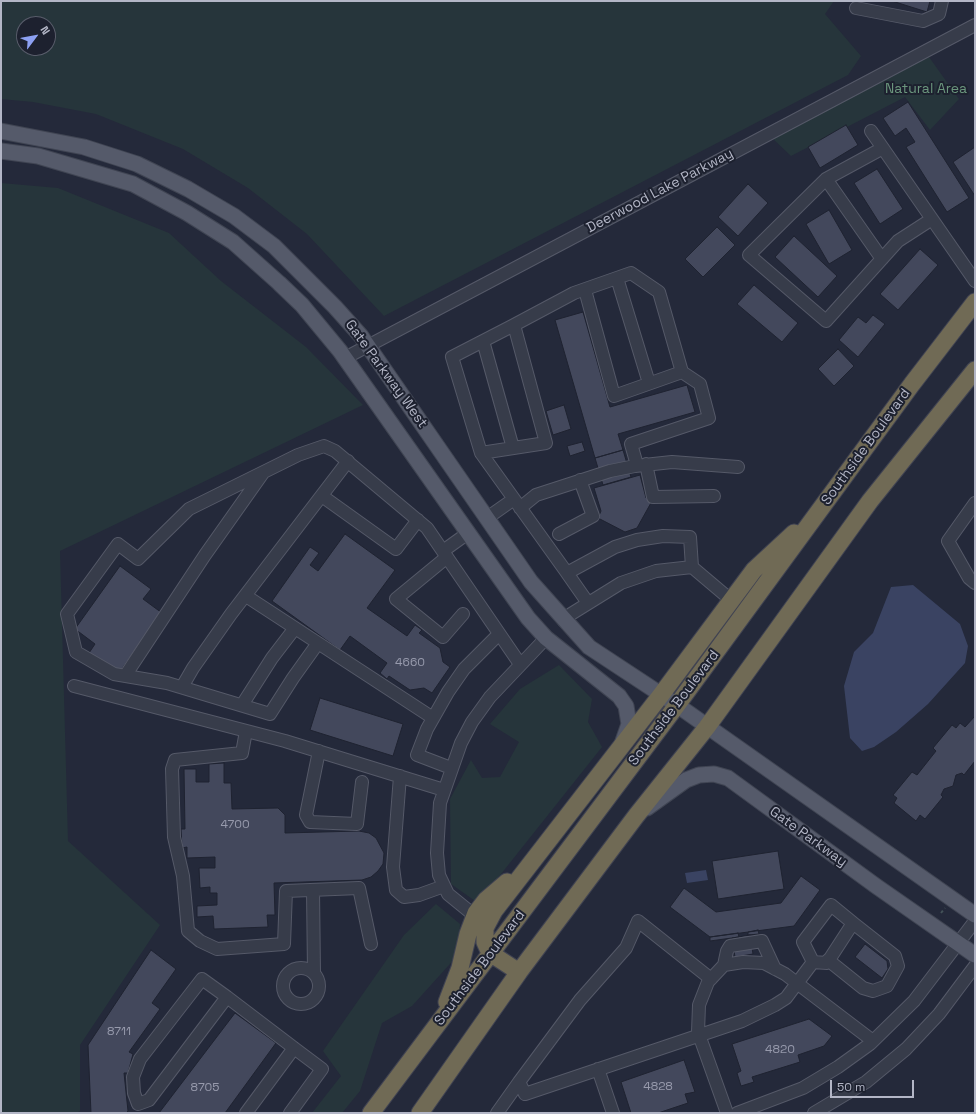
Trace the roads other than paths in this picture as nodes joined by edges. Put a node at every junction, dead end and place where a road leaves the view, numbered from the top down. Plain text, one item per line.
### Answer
1 (942, 1) edge
2 (856, 8) dead end
3 (975, 25) edge
4 (1, 131) edge
5 (871, 131) dead end
6 (883, 148) junction
7 (1, 151) edge
8 (826, 179) junction
9 (932, 219) junction
10 (882, 258) junction
11 (617, 278) junction
12 (975, 282) edge
13 (585, 290) junction
14 (975, 302) edge
15 (514, 325) junction
16 (483, 341) junction
17 (368, 346) junction
18 (345, 358) junction
19 (975, 370) edge
20 (682, 372) junction
21 (649, 383) junction
22 (512, 448) junction
23 (481, 452) junction
24 (348, 461) junction
25 (642, 465) junction
26 (738, 467) dead end
27 (264, 472) junction
28 (580, 480) junction
29 (322, 496) junction
30 (714, 496) dead end
31 (517, 503) junction
32 (975, 503) edge
33 (821, 510) junction
34 (487, 518) junction
35 (418, 520) junction
36 (468, 533) junction
37 (559, 534) dead end
38 (445, 554) junction
39 (692, 567) junction
40 (567, 573) junction
41 (975, 583) edge
42 (246, 596) junction
43 (731, 600) junction
44 (588, 603) junction
45 (463, 614) dead end
46 (564, 621) junction
47 (295, 628) junction
48 (499, 634) junction
49 (546, 638) junction
50 (318, 643) junction
51 (520, 664) junction
52 (125, 676) junction
53 (74, 686) dead end
54 (182, 687) junction
55 (661, 695) junction
56 (242, 705) junction
57 (677, 705) junction
58 (433, 718) junction
59 (707, 727) junction
60 (246, 731) junction
61 (622, 744) junction
62 (319, 751) junction
63 (451, 768) junction
64 (400, 776) junction
65 (362, 782) dead end
66 (444, 790) junction
67 (636, 816) junction
68 (542, 849) junction
69 (444, 886) junction
70 (313, 890) junction
71 (975, 915) edge
72 (475, 916) junction
73 (975, 921) edge
74 (853, 923) junction
75 (958, 943) junction
76 (371, 944) dead end
77 (490, 953) junction
78 (975, 955) edge
79 (828, 960) junction
80 (813, 962) junction
81 (724, 966) junction
82 (975, 966) edge
83 (775, 969) junction
84 (519, 972) junction
85 (314, 974) dead end
86 (711, 979) junction
87 (797, 984) junction
88 (227, 997) junction
89 (441, 1019) junction
90 (699, 1035) junction
91 (873, 1042) junction
92 (294, 1048) junction
93 (598, 1069) junction
94 (520, 1082) junction
95 (138, 1108) edge
96 (246, 1113) edge
97 (290, 1113) edge
98 (371, 1113) edge
99 (420, 1113) edge
100 (497, 1113) edge
101 (612, 1113) edge
102 (727, 1113) edge
103 (737, 1113) edge
104 (814, 1113) edge

1 - 2 street
3 - 17 street, Deerwood Lake Parkway
4 - 17 main road, Gate Parkway West
5 - 6 street
6 - 8 street
6 - 9 street
7 - 18 main road, Gate Parkway West
8 - 10 street
8 - 10 street
9 - 10 street
9 - 12 street
11 - 13 street
11 - 20 street
11 - 21 street
13 - 15 street
13 - 21 street
14 - 33 highway, Southside Boulevard
15 - 16 street
15 - 22 street
16 - 22 street
16 - 23 street
17 - 18 street, Deerwood Lake Parkway
17 - 34 main road, Gate Parkway West
18 - 36 main road, Gate Parkway West
19 - 59 highway
20 - 21 street
20 - 25 street
22 - 23 street
23 - 31 street
24 - 27 street
24 - 29 street
24 - 35 street
25 - 26 street
25 - 28 street
25 - 30 street
27 - 52 street
27 - 52 street
28 - 31 street
28 - 37 street
29 - 35 street
29 - 42 street
31 - 34 street
31 - 40 street
32 - 41 street
33 - 43 highway
33 - 57 highway, Southside Boulevard
34 - 36 main road
34 - 46 main road, Gate Parkway West
35 - 38 street
36 - 38 street
36 - 49 main road, Gate Parkway West
38 - 45 street
38 - 48 street
39 - 40 street
39 - 43 street
39 - 44 street
40 - 44 street
42 - 47 street
42 - 54 street
43 - 55 highway
44 - 46 street
46 - 49 main road
46 - 55 main road, Gate Parkway West
47 - 50 street
47 - 56 street
48 - 51 street
48 - 58 street
49 - 51 street
49 - 61 main road, Gate Parkway West
50 - 56 street
50 - 58 street
51 - 63 street
52 - 54 street
53 - 60 street
54 - 56 street
55 - 57 main road, Gate Parkway West
55 - 61 highway
57 - 59 main road
57 - 77 highway, Southside Boulevard
58 - 63 street
59 - 67 highway
59 - 71 main road
60 - 62 street
60 - 70 street
61 - 68 highway
62 - 64 street
62 - 65 street
63 - 66 street
64 - 66 street
64 - 69 street
66 - 69 street
67 - 75 main road, Gate Parkway
67 - 84 highway
68 - 72 highway
68 - 77 highway
69 - 72 street
70 - 76 street
70 - 85 street
72 - 89 highway
73 - 75 street
74 - 79 street
74 - 79 street
74 - 80 street
75 - 78 main road, Gate Parkway
75 - 91 street
77 - 84 highway
77 - 89 highway, Southside Boulevard
79 - 80 street
80 - 87 street
81 - 83 street
81 - 83 street
81 - 86 street
82 - 104 street
83 - 87 street
84 - 99 highway
86 - 90 street
86 - 94 street
87 - 90 street
87 - 91 street
88 - 92 street
88 - 95 street
88 - 95 street
89 - 98 highway, Southside Boulevard
90 - 93 street
90 - 102 street
91 - 103 street
92 - 96 street
92 - 97 street
93 - 94 street
93 - 101 street
94 - 100 street

